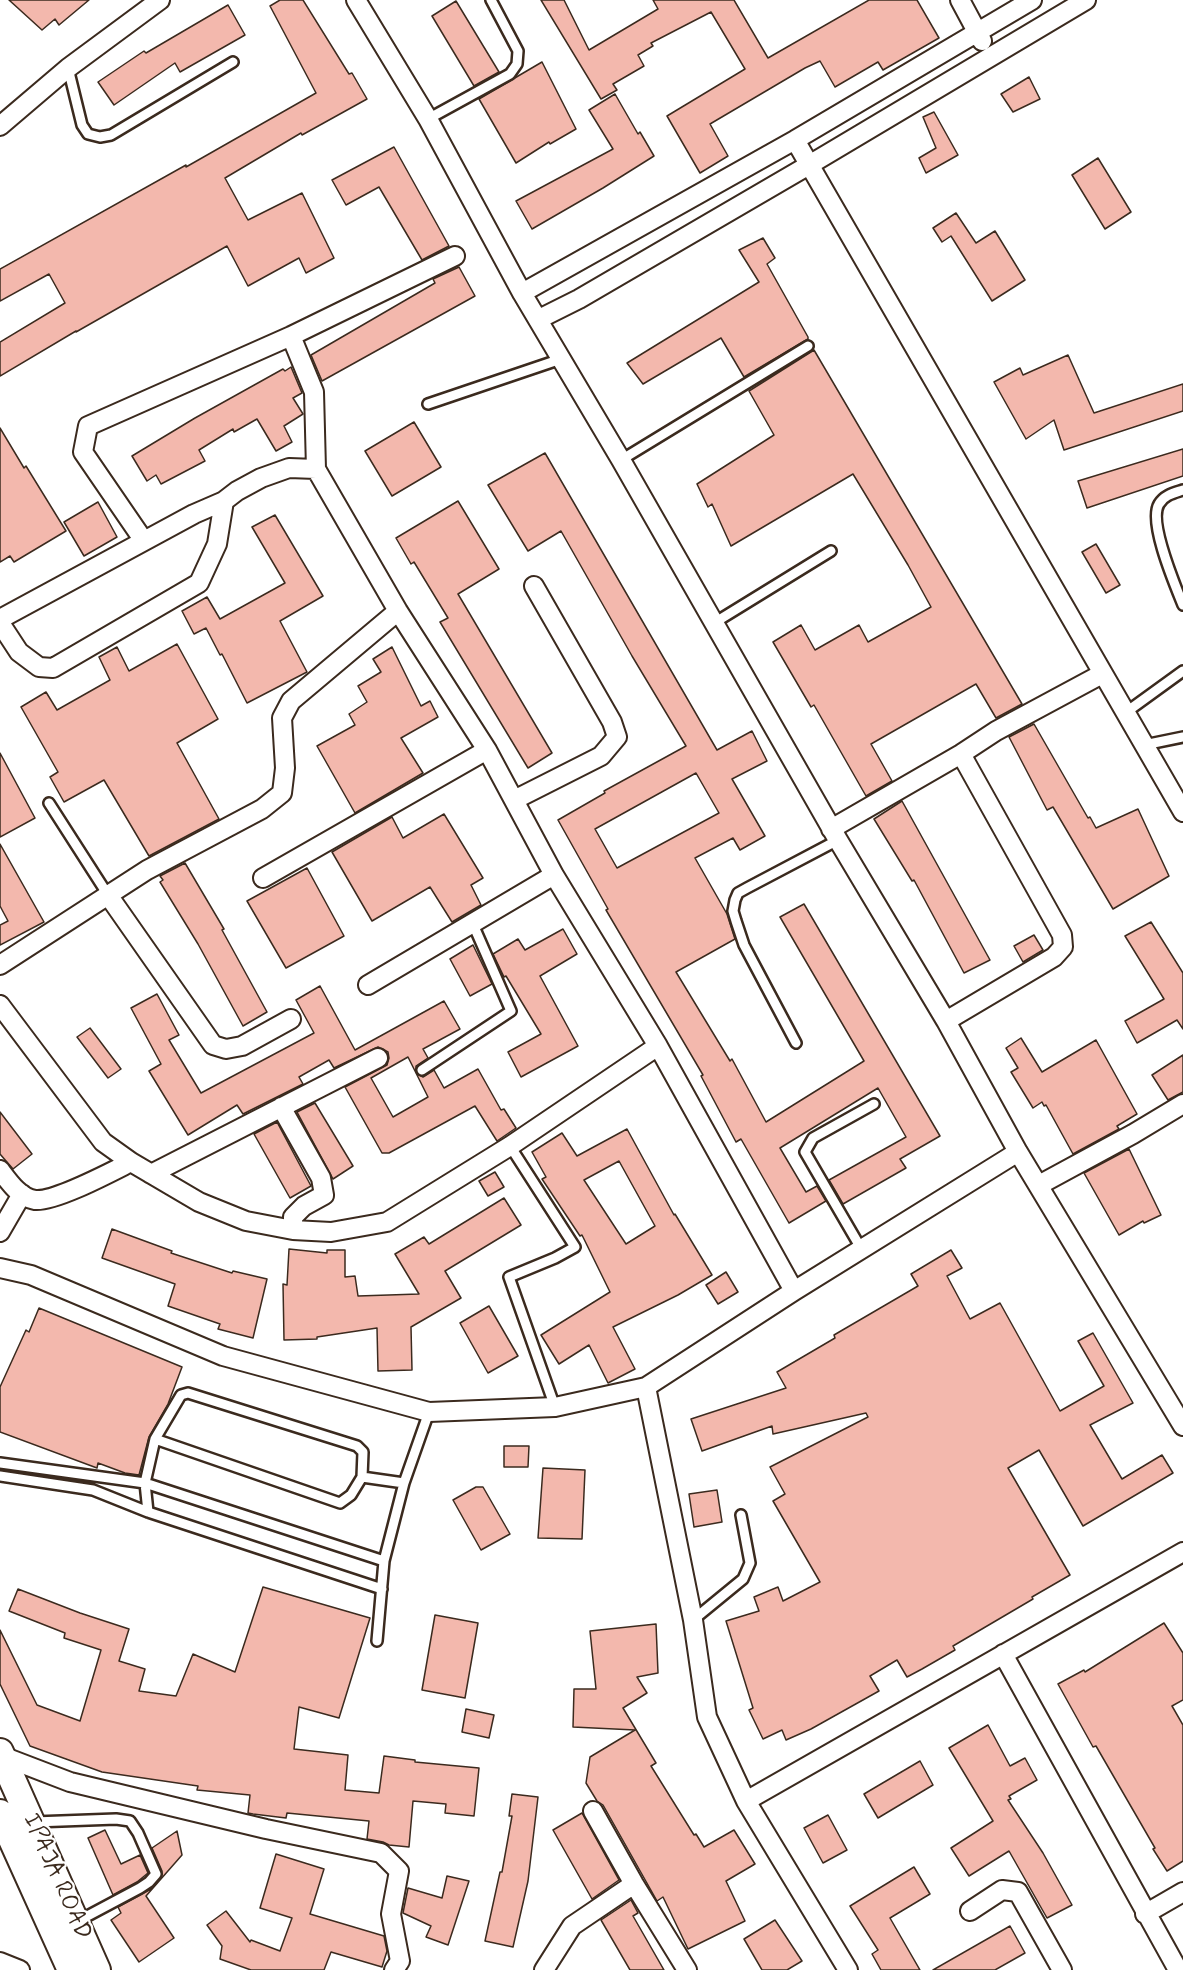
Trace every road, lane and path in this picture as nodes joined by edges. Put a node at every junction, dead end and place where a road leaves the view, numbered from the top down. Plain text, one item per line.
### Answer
1 (160, 0) edge
2 (356, 0) edge
3 (491, 0) edge
4 (960, 0) edge
5 (1032, 0) edge
6 (1086, 0) edge
7 (1007, 6) edge
8 (977, 32) junction
9 (1024, 36) junction
10 (991, 55) junction
11 (232, 62) dead end
12 (68, 68) junction
13 (428, 118) junction
14 (0, 126) edge
15 (795, 140) junction
16 (810, 165) junction
17 (454, 256) dead end
18 (522, 293) junction
19 (539, 319) junction
20 (291, 336) junction
21 (808, 346) dead end
22 (561, 359) junction
23 (428, 404) dead end
24 (621, 460) junction
25 (316, 469) junction
26 (1183, 490) edge
27 (224, 501) junction
28 (144, 541) junction
29 (831, 551) dead end
30 (534, 586) dead end
31 (1183, 605) edge
32 (398, 611) junction
33 (0, 621) edge
34 (714, 623) junction
35 (1183, 671) edge
36 (1102, 674) junction
37 (1125, 712) junction
38 (1183, 737) edge
39 (1144, 745) junction
40 (487, 750) junction
41 (961, 754) junction
42 (514, 800) junction
43 (49, 803) dead end
44 (1183, 813) edge
45 (834, 834) junction
46 (554, 875) junction
47 (263, 878) dead end
48 (108, 895) junction
49 (472, 922) junction
50 (0, 965) edge
51 (368, 985) dead end
52 (0, 1005) edge
53 (291, 1019) dead end
54 (946, 1021) junction
55 (796, 1043) dead end
56 (658, 1046) junction
57 (378, 1058) dead end
58 (422, 1070) dead end
59 (874, 1104) dead end
60 (1183, 1104) edge
61 (281, 1107) junction
62 (510, 1146) junction
63 (1018, 1152) junction
64 (131, 1162) junction
65 (0, 1170) edge
66 (151, 1174) junction
67 (1039, 1185) junction
68 (22, 1194) junction
69 (293, 1230) junction
70 (0, 1232) edge
71 (862, 1250) junction
72 (0, 1268) edge
73 (794, 1291) junction
74 (646, 1387) junction
75 (555, 1407) junction
76 (429, 1412) junction
77 (1183, 1426) edge
78 (156, 1439) junction
79 (0, 1463) edge
80 (0, 1476) edge
81 (362, 1477) junction
82 (145, 1483) junction
83 (404, 1483) junction
84 (148, 1512) junction
85 (741, 1515) dead end
86 (1183, 1552) edge
87 (384, 1561) junction
88 (382, 1589) junction
89 (693, 1620) junction
90 (377, 1641) dead end
91 (1003, 1654) junction
92 (1, 1754) edge
93 (746, 1801) junction
94 (593, 1811) dead end
95 (0, 1813) edge
96 (32, 1822) junction
97 (634, 1884) junction
98 (1183, 1892) edge
99 (970, 1911) dead end
100 (1145, 1914) junction
101 (76, 1922) junction
102 (0, 1962) edge
103 (20, 1970) edge
104 (71, 1970) edge
105 (97, 1970) edge
106 (394, 1970) edge
107 (544, 1970) edge
108 (687, 1970) edge
109 (848, 1970) edge
110 (1062, 1970) edge
111 (1178, 1970) edge

1 - 12 street
2 - 13 street
3 - 13 lane
4 - 8 street
5 - 7 street
6 - 9 street
7 - 8 street
7 - 9 street
8 - 10 street
8 - 15 street
9 - 10 street
10 - 16 street
11 - 12 lane
12 - 14 street
13 - 18 street
15 - 16 street
15 - 18 street
16 - 19 street
16 - 36 street
17 - 20 street
18 - 19 street
19 - 22 street
20 - 25 street
20 - 28 street
21 - 24 lane
22 - 23 lane
22 - 24 street
24 - 34 street
25 - 27 street
25 - 32 street
26 - 31 lane
27 - 28 street
27 - 33 street
28 - 33 street
29 - 34 lane
30 - 42 street
32 - 40 street
32 - 48 street
34 - 45 street
35 - 37 lane
36 - 37 street
36 - 41 street
37 - 39 street
38 - 39 lane
39 - 44 street
40 - 42 street
40 - 47 street
41 - 45 street
41 - 54 street
42 - 46 street
43 - 48 lane
45 - 54 street
45 - 55 lane
46 - 49 street
46 - 56 street
48 - 50 street
48 - 53 street
49 - 51 street
49 - 58 lane
52 - 64 street
54 - 63 street
56 - 62 street
56 - 73 street
57 - 61 street
59 - 71 lane
60 - 67 street
61 - 66 street
61 - 69 street
62 - 69 street
62 - 75 lane
63 - 67 street
63 - 71 street
64 - 66 street
64 - 68 street
65 - 68 street
66 - 69 street
67 - 77 street
68 - 70 street
71 - 73 street
72 - 76 street
73 - 74 street
74 - 75 street
74 - 89 street
75 - 76 street
76 - 83 lane
78 - 81 lane
78 - 81 lane
78 - 82 lane
79 - 82 lane
80 - 84 lane
81 - 83 lane
82 - 84 lane
82 - 87 lane
83 - 87 lane
84 - 88 lane
85 - 89 lane
86 - 91 street
87 - 88 lane
88 - 90 lane
89 - 93 street
91 - 93 street
91 - 100 street
92 - 96 main road, IPAJA ROAD
92 - 106 street
93 - 109 street
94 - 97 street
95 - 104 main road, IPAJA ROAD
96 - 101 main road, IPAJA ROAD
96 - 101 lane
97 - 107 street
97 - 108 street
98 - 100 street
99 - 110 street
100 - 111 street
101 - 105 main road, IPAJA ROAD
102 - 103 street

